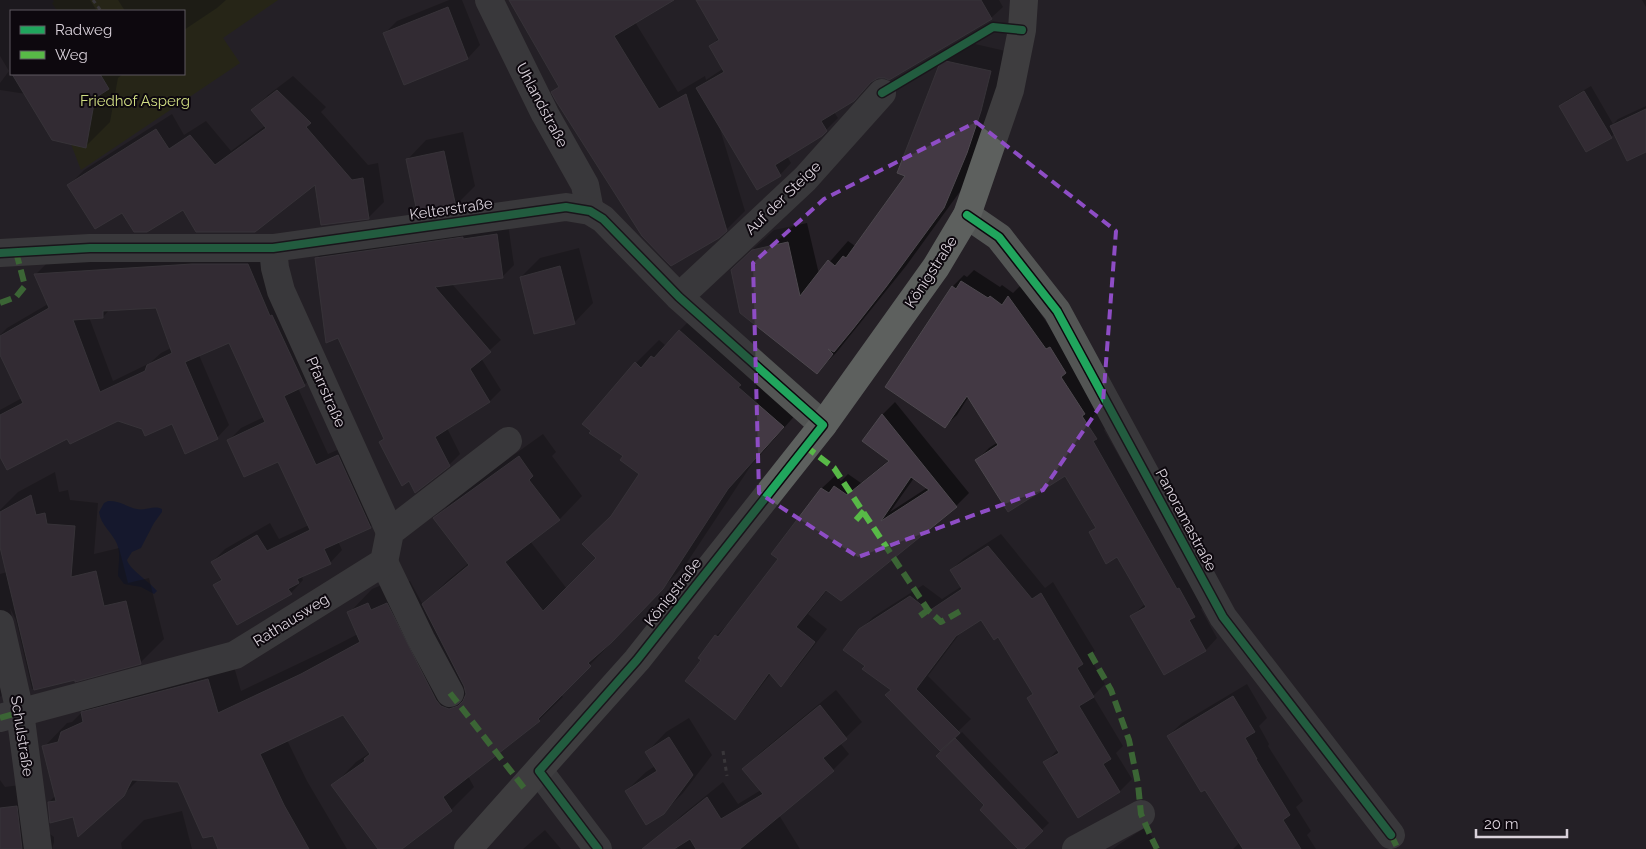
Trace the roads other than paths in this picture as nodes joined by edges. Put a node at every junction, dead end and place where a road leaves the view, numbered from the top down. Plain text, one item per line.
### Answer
1 (488, 0) edge
2 (1024, 0) edge
3 (882, 93) dead end
4 (590, 211) junction
5 (967, 215) junction
6 (273, 248) junction
7 (0, 253) edge
8 (679, 298) junction
9 (823, 425) junction
10 (508, 441) dead end
11 (390, 532) junction
12 (384, 562) junction
13 (0, 624) edge
14 (450, 693) dead end
15 (10, 715) edge
16 (539, 771) junction
17 (1141, 814) dead end
18 (1391, 835) dead end
19 (38, 849) edge
20 (468, 849) edge
21 (598, 849) edge
22 (1076, 849) edge

1 - 4 street, Uhlandstraße
2 - 5 main road, Königstraße
3 - 8 street, Auf der Steige
4 - 6 street, Kelterstraße
4 - 8 street, Kelterstraße
5 - 9 main road, Königstraße
5 - 18 street, Panoramastraße
6 - 7 street, Kelterstraße
6 - 11 street, Pfarrstraße
8 - 9 street, Kelterstraße
9 - 16 main road, Königstraße
10 - 11 street
11 - 12 street
12 - 14 street
12 - 15 street, Rathausweg
13 - 15 street, Schulstraße
15 - 19 street, Schulstraße
16 - 20 main road, Königstraße
16 - 21 street
17 - 22 street

